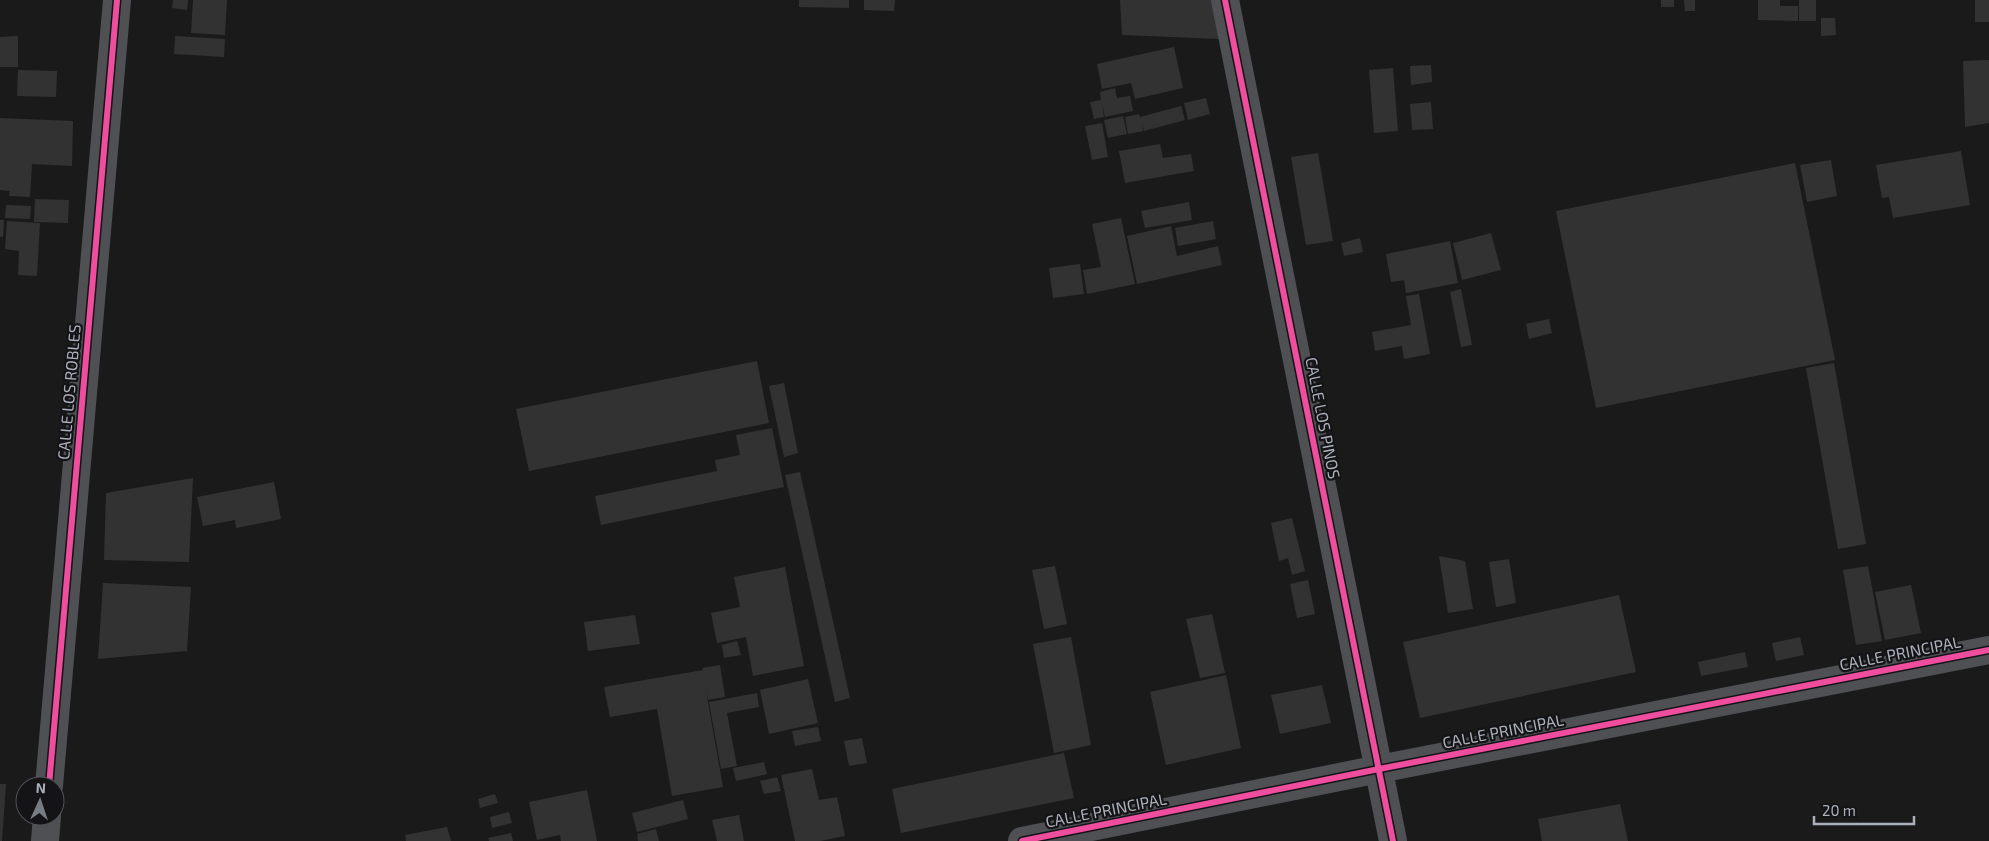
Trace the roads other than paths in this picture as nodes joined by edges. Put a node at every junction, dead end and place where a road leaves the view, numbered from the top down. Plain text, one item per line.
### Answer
1 (117, 0) edge
2 (1225, 0) edge
3 (1989, 650) edge
4 (1379, 769) junction
5 (50, 776) edge
6 (46, 826) edge
7 (45, 841) edge
8 (1022, 841) edge
9 (1393, 841) edge

1 - 5 street, CALLE LOS ROBLES
2 - 4 street, CALLE LOS PINOS
3 - 4 street, CALLE PRINCIPAL
4 - 8 street, CALLE PRINCIPAL
4 - 9 street, CALLE LOS PINOS
6 - 7 street

